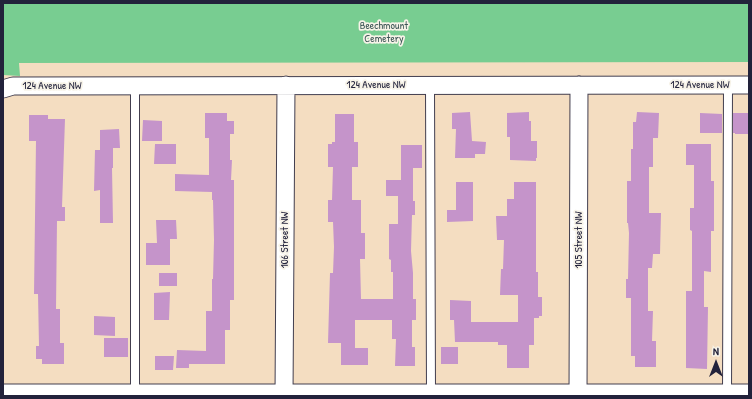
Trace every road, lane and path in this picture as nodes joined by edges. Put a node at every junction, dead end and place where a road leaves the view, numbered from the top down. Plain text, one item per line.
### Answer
1 (286, 85) junction
2 (430, 85) junction
3 (579, 85) junction
4 (728, 85) junction
5 (749, 85) edge
6 (135, 86) junction
7 (3, 89) edge
8 (3, 393) edge
9 (749, 393) edge
10 (135, 394) edge
11 (284, 394) edge
12 (430, 394) edge
13 (578, 394) edge
14 (727, 394) edge

1 - 2 street, 124 Avenue NW
1 - 6 street, 124 Avenue NW
1 - 11 street, 106 Street NW
2 - 3 street, 124 Avenue NW
2 - 12 lane
3 - 4 street, 124 Avenue NW
3 - 13 street, 105 Street NW
4 - 5 street, 124 Avenue NW
4 - 14 lane
6 - 7 street, 124 Avenue NW
6 - 10 lane
8 - 10 street
9 - 14 street
10 - 11 street
11 - 12 street
12 - 13 street
13 - 14 street

